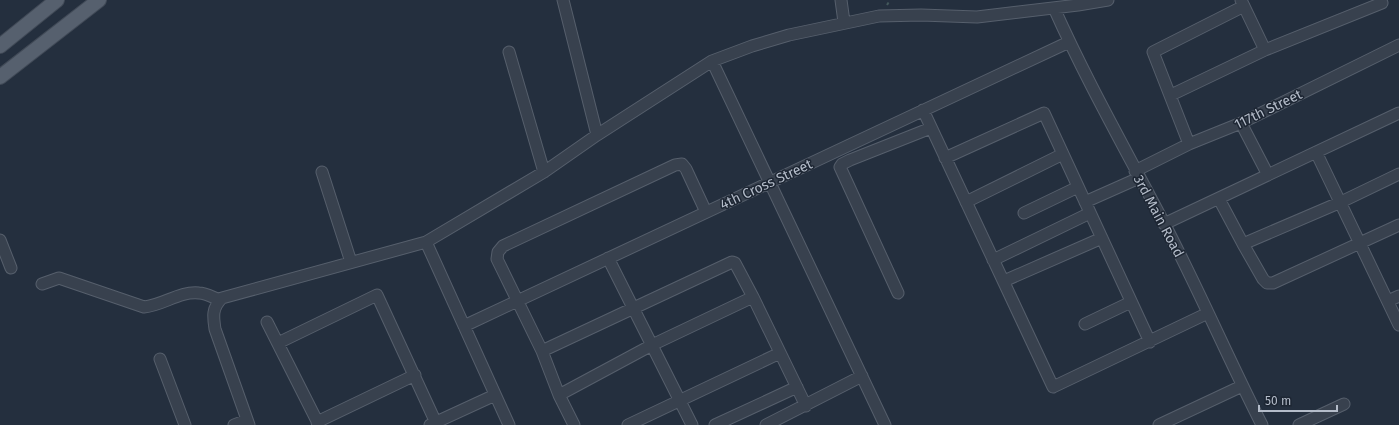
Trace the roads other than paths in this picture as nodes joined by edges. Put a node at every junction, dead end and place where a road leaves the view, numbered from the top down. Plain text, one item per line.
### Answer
1 (57, 0) edge
2 (99, 0) edge
3 (563, 0) edge
4 (840, 0) edge
5 (1108, 0) edge
6 (1243, 3) edge
7 (1382, 3) dead end
8 (1047, 5) edge
9 (844, 22) junction
10 (1069, 42) junction
11 (1399, 45) edge
12 (0, 46) edge
13 (1265, 50) junction
14 (509, 52) dead end
15 (712, 61) junction
16 (0, 77) edge
17 (1171, 95) junction
18 (923, 110) junction
19 (1399, 113) edge
20 (1241, 123) junction
21 (931, 128) junction
22 (597, 135) junction
23 (1189, 144) junction
24 (1316, 152) junction
25 (1063, 154) junction
26 (945, 158) junction
27 (322, 172) dead end
28 (544, 172) junction
29 (1137, 174) junction
30 (1399, 174) edge
31 (1268, 175) junction
32 (770, 182) junction
33 (1078, 187) junction
34 (1219, 199) junction
35 (966, 202) junction
36 (1085, 202) junction
37 (1341, 202) junction
38 (706, 212) junction
39 (1024, 213) dead end
40 (1090, 213) junction
41 (1164, 224) junction
42 (1399, 225) edge
43 (1102, 238) junction
44 (0, 240) edge
45 (426, 242) junction
46 (1360, 243) junction
47 (1243, 244) junction
48 (608, 258) junction
49 (993, 260) junction
50 (351, 262) junction
51 (11, 268) dead end
52 (1004, 281) junction
53 (42, 284) dead end
54 (898, 293) dead end
55 (1399, 296) edge
56 (753, 297) junction
57 (220, 300) junction
58 (516, 301) junction
59 (1388, 301) junction
60 (1131, 302) junction
61 (633, 308) junction
62 (1208, 313) junction
63 (267, 322) dead end
64 (1085, 324) dead end
65 (1399, 325) edge
66 (464, 326) junction
67 (1150, 342) junction
68 (278, 343) junction
69 (652, 345) junction
70 (542, 351) junction
71 (780, 353) junction
72 (160, 359) dead end
73 (415, 375) junction
74 (862, 376) junction
75 (1242, 386) junction
76 (797, 387) junction
77 (495, 395) junction
78 (558, 395) junction
79 (680, 400) junction
80 (1344, 404) dead end
81 (806, 406) junction
82 (248, 423) edge
83 (318, 423) edge
84 (434, 424) edge
85 (185, 425) edge
86 (234, 425) edge
87 (509, 425) edge
88 (574, 425) edge
89 (628, 425) edge
90 (692, 425) edge
91 (715, 425) edge
92 (766, 425) edge
93 (885, 425) edge
94 (1159, 425) edge
95 (1262, 425) edge
96 (1299, 425) edge

1 - 12 main road
2 - 16 main road
3 - 22 street
4 - 9 street
5 - 8 street
6 - 13 street
6 - 17 street
7 - 13 street
8 - 9 street
8 - 10 street, 3rd Main Road
9 - 15 street
10 - 18 street, 4th Cross Street
10 - 29 street, 3rd Main Road
11 - 20 street, 117th Street
13 - 17 street
14 - 28 street
15 - 22 street
15 - 32 street
17 - 23 street
18 - 21 street
18 - 32 street, 4th Cross Street
19 - 24 street
20 - 23 street, 117th Street
20 - 31 street
21 - 26 street
21 - 54 street
22 - 28 street
23 - 29 street, 117th Street
24 - 31 street
24 - 37 street
25 - 26 street
25 - 33 street
25 - 35 street
26 - 35 street
27 - 50 street
28 - 45 street
29 - 36 street, 117th Street
29 - 41 street, 3rd Main Road
30 - 37 street
31 - 34 street
32 - 38 street, 4th Cross Street
32 - 74 street
33 - 36 street
33 - 39 street
34 - 41 street
34 - 47 street
35 - 49 street
36 - 40 street
37 - 46 street
37 - 47 street
38 - 48 street, 4th Cross Street
38 - 58 street
40 - 43 street
40 - 49 street
41 - 62 street, 3rd Main Road
42 - 46 street
43 - 52 street
43 - 60 street
44 - 51 street
45 - 50 street
45 - 66 street
46 - 47 street
46 - 59 street
48 - 58 street, 4th Cross Street
48 - 61 street
49 - 52 street
50 - 57 street
52 - 67 street
53 - 57 street
55 - 59 street
56 - 61 street
56 - 69 street
56 - 71 street
57 - 82 street
58 - 66 street, 4th Cross Street
58 - 70 street
59 - 65 street
60 - 64 street
60 - 67 street
61 - 69 street
61 - 70 street
62 - 67 street
62 - 75 street, 3rd Main Road
63 - 68 street
66 - 77 street
68 - 73 street
68 - 83 street
69 - 78 street
69 - 79 street
70 - 78 street
71 - 76 street
71 - 79 street
72 - 85 street
73 - 83 street
73 - 84 street
74 - 81 street
74 - 93 street
75 - 94 street
75 - 95 street, 3rd Main Road
76 - 81 street
76 - 91 street
77 - 84 street
77 - 87 street
78 - 88 street
79 - 89 street
79 - 90 street
80 - 96 street
81 - 92 street
82 - 86 street

